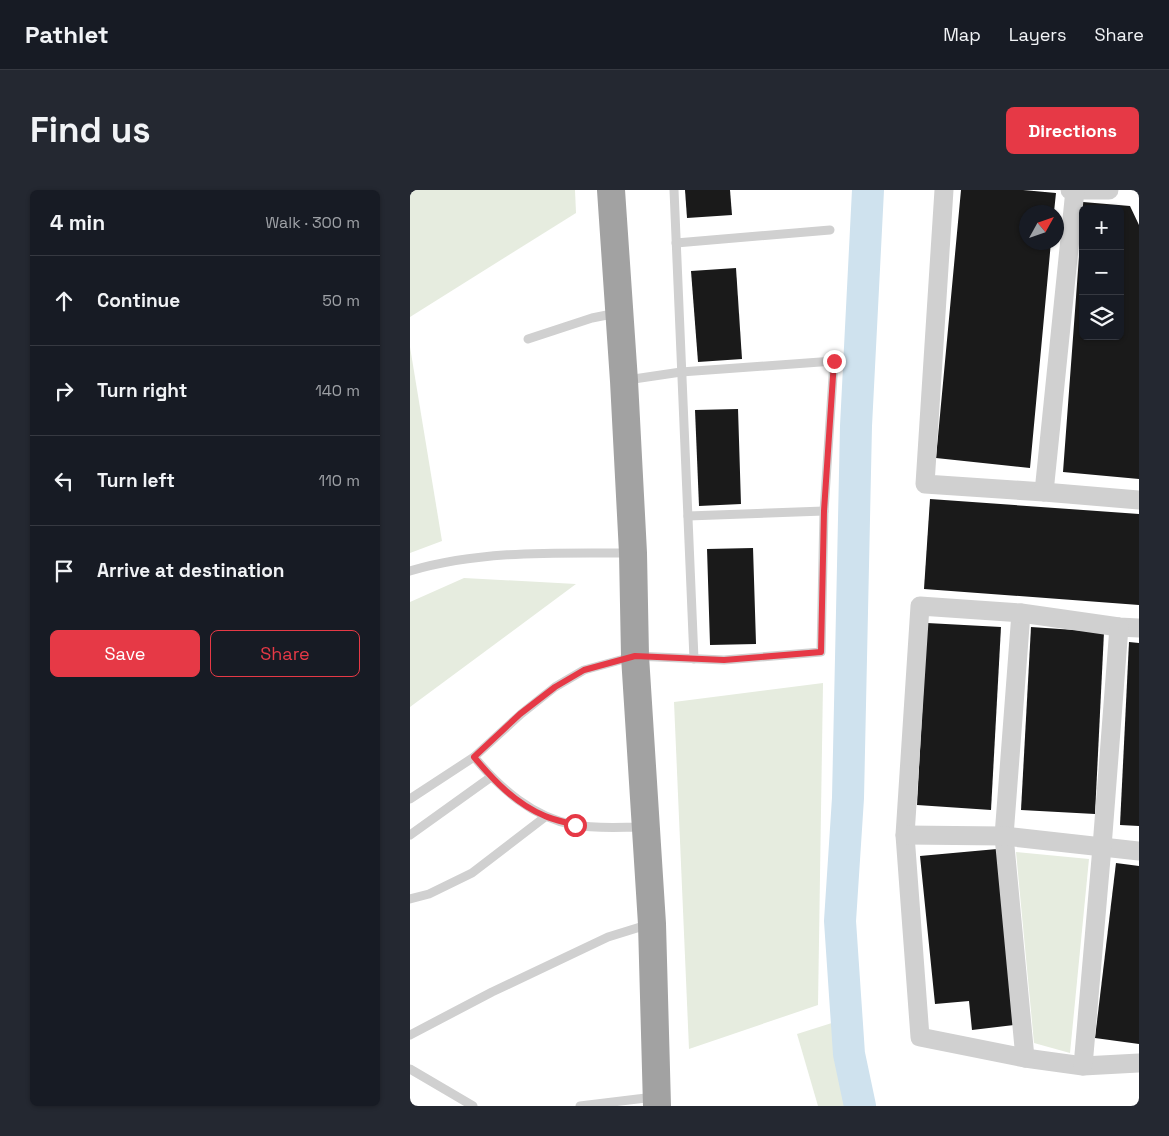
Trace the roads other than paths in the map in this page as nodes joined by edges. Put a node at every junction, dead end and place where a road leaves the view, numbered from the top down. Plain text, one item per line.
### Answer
1 (611, 190) edge
2 (674, 190) edge
3 (944, 190) edge
4 (1070, 190) edge
5 (1075, 190) edge
6 (1109, 190) edge
7 (830, 230) dead end
8 (676, 243) junction
9 (620, 312) junction
10 (528, 339) dead end
11 (680, 372) junction
12 (624, 380) junction
13 (1044, 492) junction
14 (1139, 500) edge
15 (824, 511) junction
16 (688, 516) junction
17 (633, 553) junction
18 (410, 570) edge
19 (1021, 613) junction
20 (1119, 627) junction
21 (1139, 628) edge
22 (635, 656) junction
23 (694, 659) junction
24 (474, 757) junction
25 (491, 777) junction
26 (410, 799) edge
27 (545, 816) junction
28 (646, 827) junction
29 (410, 835) edge
30 (904, 835) junction
31 (1004, 836) junction
32 (1102, 847) junction
33 (1139, 851) edge
34 (410, 899) edge
35 (652, 924) junction
36 (410, 1035) edge
37 (1025, 1058) junction
38 (1139, 1063) edge
39 (1083, 1066) junction
40 (410, 1069) edge
41 (657, 1101) edge
42 (473, 1106) edge
43 (580, 1106) edge

1 - 9 highway
2 - 8 lane
3 - 13 street
4 - 5 street
5 - 6 street
5 - 13 street
7 - 8 lane
8 - 11 lane
9 - 10 lane
9 - 12 highway
11 - 12 lane
11 - 15 lane
11 - 16 lane
12 - 17 highway
13 - 14 street
15 - 16 lane
15 - 23 lane
16 - 23 lane
17 - 18 lane
17 - 22 highway
19 - 20 street
19 - 30 street
19 - 31 street
20 - 21 street
20 - 32 street
22 - 23 lane
22 - 24 lane
22 - 28 highway
24 - 25 lane
24 - 26 lane
25 - 27 lane
25 - 29 lane
27 - 28 lane
27 - 34 lane
28 - 35 highway
30 - 31 street
30 - 37 street
31 - 32 street
31 - 37 street
32 - 33 street
32 - 39 street
35 - 36 lane
35 - 41 highway
37 - 39 street
38 - 39 street
40 - 42 lane
41 - 43 lane

